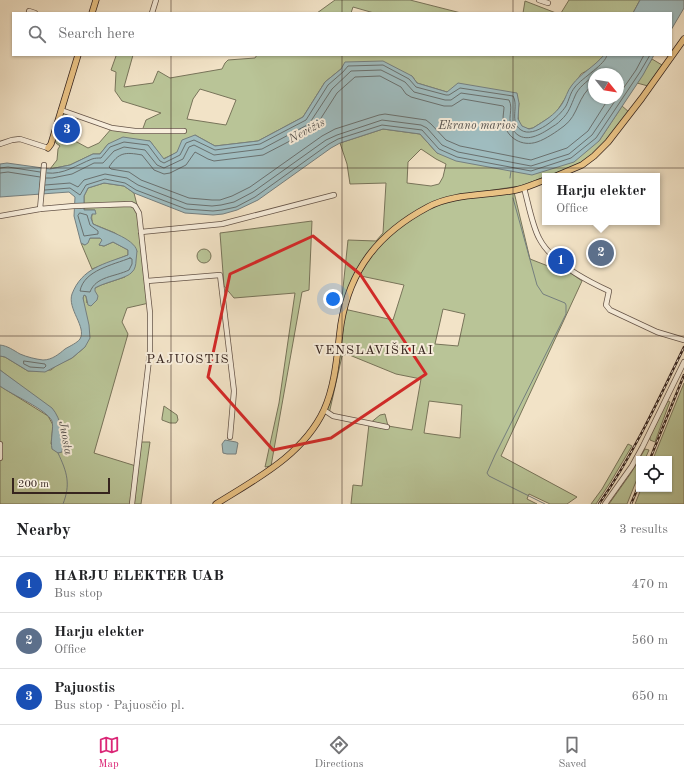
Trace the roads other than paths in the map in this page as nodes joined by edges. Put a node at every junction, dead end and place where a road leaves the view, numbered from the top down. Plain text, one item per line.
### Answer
1 (96, 0) edge
2 (156, 0) edge
3 (539, 0) edge
4 (548, 3) dead end
5 (92, 12) edge
6 (152, 12) edge
7 (684, 39) edge
8 (78, 56) edge
9 (672, 56) edge
10 (672, 56) edge
11 (61, 110) junction
12 (184, 131) dead end
13 (0, 144) edge
14 (48, 148) joint
15 (44, 165) dead end
16 (564, 173) edge
17 (542, 181) edge
18 (524, 188) junction
19 (334, 195) dead end
20 (40, 209) junction
21 (0, 216) edge
22 (141, 232) junction
23 (147, 281) junction
24 (684, 340) edge
25 (684, 362) edge
26 (324, 410) junction
27 (387, 427) dead end
28 (230, 437) dead end
29 (0, 444) edge
30 (0, 458) edge
31 (132, 504) edge
32 (216, 504) edge
33 (605, 504) edge

1 - 5 main road
2 - 6 street
3 - 4 street
7 - 9 main road
8 - 11 main road
10 - 16 main road
11 - 12 street
11 - 14 main road
13 - 14 street
15 - 20 street
17 - 18 main road
18 - 24 street
18 - 26 main road
19 - 22 street
20 - 21 street
20 - 22 street
22 - 23 street
23 - 28 street
23 - 31 street
25 - 33 street
26 - 27 street
26 - 32 main road
29 - 30 street

